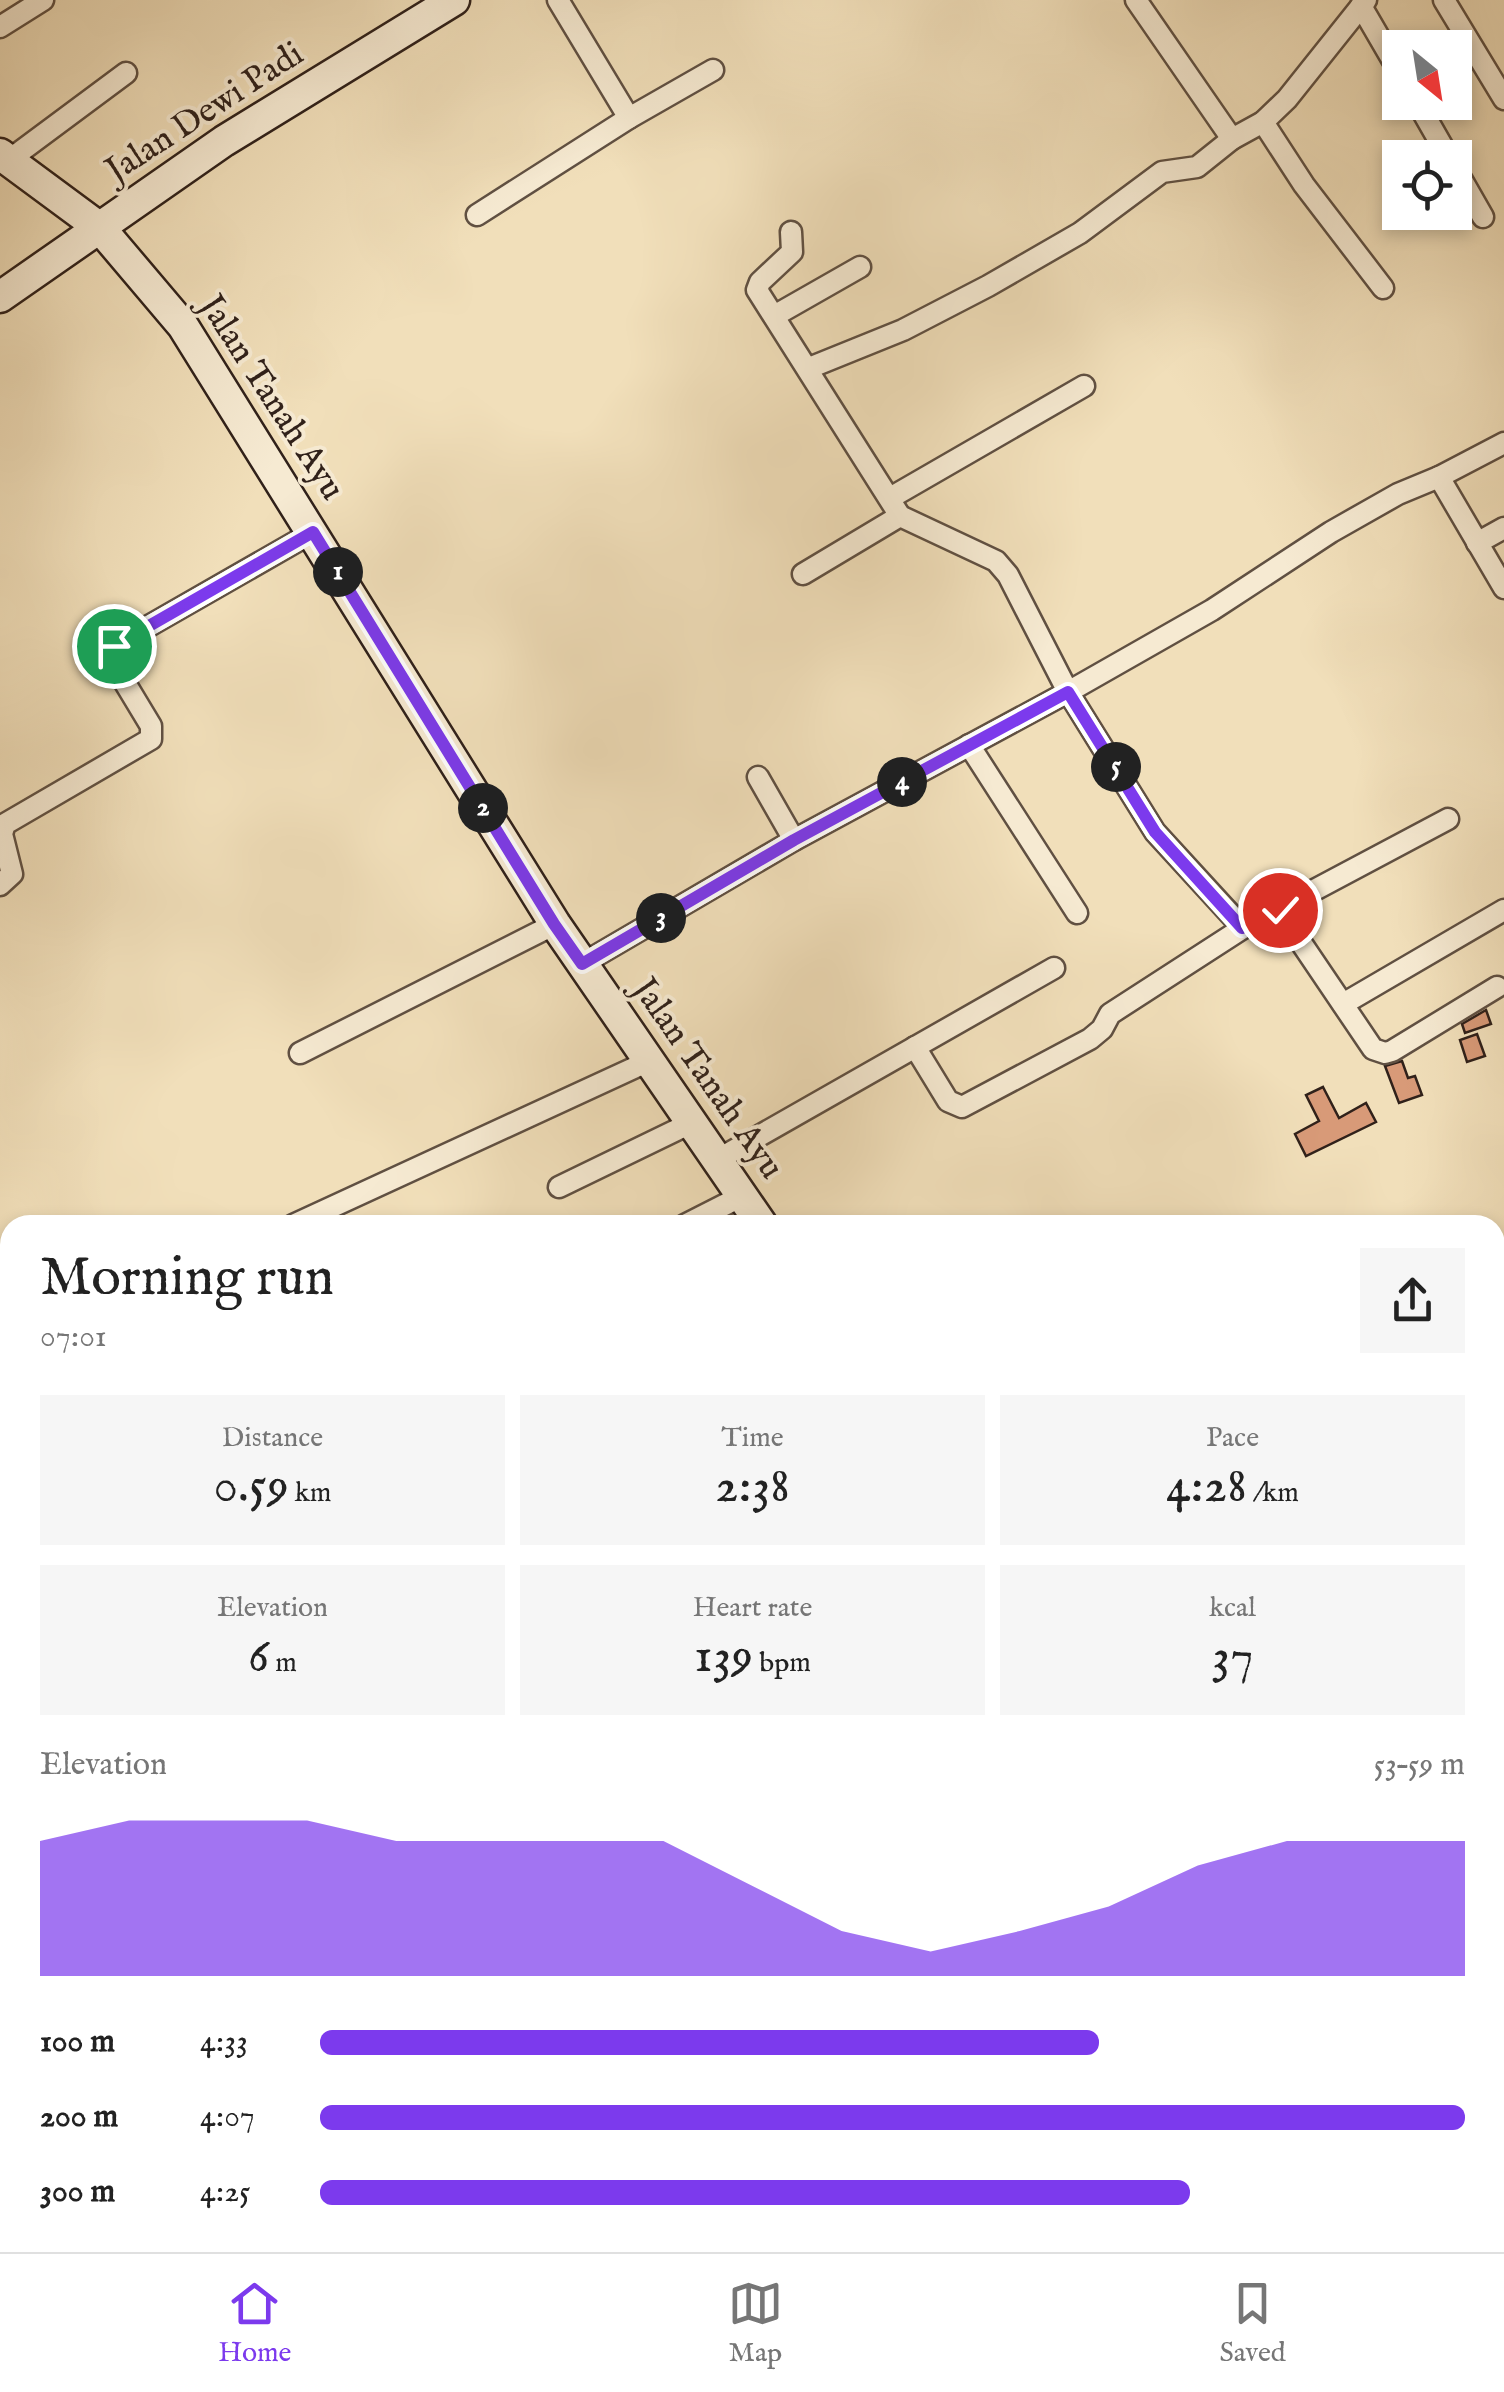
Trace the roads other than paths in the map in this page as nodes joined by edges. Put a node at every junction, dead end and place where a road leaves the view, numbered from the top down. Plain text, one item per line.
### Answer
1 (42, 0) edge
2 (454, 0) edge
3 (558, 0) edge
4 (1136, 0) edge
5 (1444, 0) edge
6 (1364, 3) edge
7 (0, 27) edge
8 (1382, 38) edge
9 (1495, 66) edge
10 (713, 70) dead end
11 (126, 72) dead end
12 (1504, 100) edge
13 (629, 118) junction
14 (1263, 122) junction
15 (1232, 139) junction
16 (4, 157) edge
17 (1472, 198) edge
18 (477, 215) dead end
19 (1483, 217) dead end
20 (100, 228) junction
21 (790, 232) dead end
22 (860, 267) dead end
23 (1383, 288) dead end
24 (0, 297) edge
25 (774, 316) junction
26 (809, 368) junction
27 (1084, 386) dead end
28 (1504, 443) edge
29 (1439, 477) junction
30 (895, 507) junction
31 (1504, 528) edge
32 (313, 532) junction
33 (1477, 542) junction
34 (803, 574) dead end
35 (1504, 588) edge
36 (1068, 692) junction
37 (969, 745) junction
38 (758, 777) dead end
39 (1448, 819) dead end
40 (794, 840) junction
41 (0, 884) edge
42 (1280, 910) junction
43 (1504, 910) edge
44 (1077, 913) dead end
45 (554, 924) junction
46 (1242, 928) junction
47 (582, 964) junction
48 (1054, 968) dead end
49 (1497, 987) dead end
50 (1343, 1004) junction
51 (916, 1047) junction
52 (300, 1053) dead end
53 (648, 1061) junction
54 (693, 1122) junction
55 (717, 1160) junction
56 (559, 1186) dead end
57 (742, 1196) junction
58 (314, 1215) edge
59 (705, 1215) edge
60 (755, 1215) edge

1 - 7 street
2 - 20 street, Jalan Dewi Padi
3 - 13 street
4 - 15 street
5 - 9 street
6 - 8 street
6 - 14 street
9 - 12 street
10 - 13 street
11 - 16 street
13 - 18 street
14 - 15 street
14 - 23 street
15 - 26 street
16 - 20 street, Jalan Tanah Ayu
17 - 19 street
20 - 24 street, Jalan Dewi Padi
20 - 32 street, Jalan Tanah Ayu
21 - 25 street
22 - 25 street
25 - 26 street
26 - 30 street
27 - 30 street
28 - 29 street
29 - 33 street
29 - 36 street
30 - 34 street
30 - 36 street
31 - 33 street
32 - 41 street
32 - 45 street, Jalan Tanah Ayu
33 - 35 street
36 - 37 street
36 - 46 street
37 - 40 street
37 - 44 street
38 - 40 street
39 - 42 street
40 - 47 street
42 - 46 street
42 - 50 street
43 - 50 street
45 - 47 street, Jalan Tanah Ayu
45 - 52 street
46 - 51 street
47 - 53 street, Jalan Tanah Ayu
48 - 51 street
49 - 50 street
51 - 55 street
53 - 54 street, Jalan Tanah Ayu
53 - 58 street
54 - 55 street, Jalan Tanah Ayu
54 - 56 street
55 - 57 street, Jalan Tanah Ayu
57 - 59 street
57 - 60 street, Jalan Tanah Ayu

